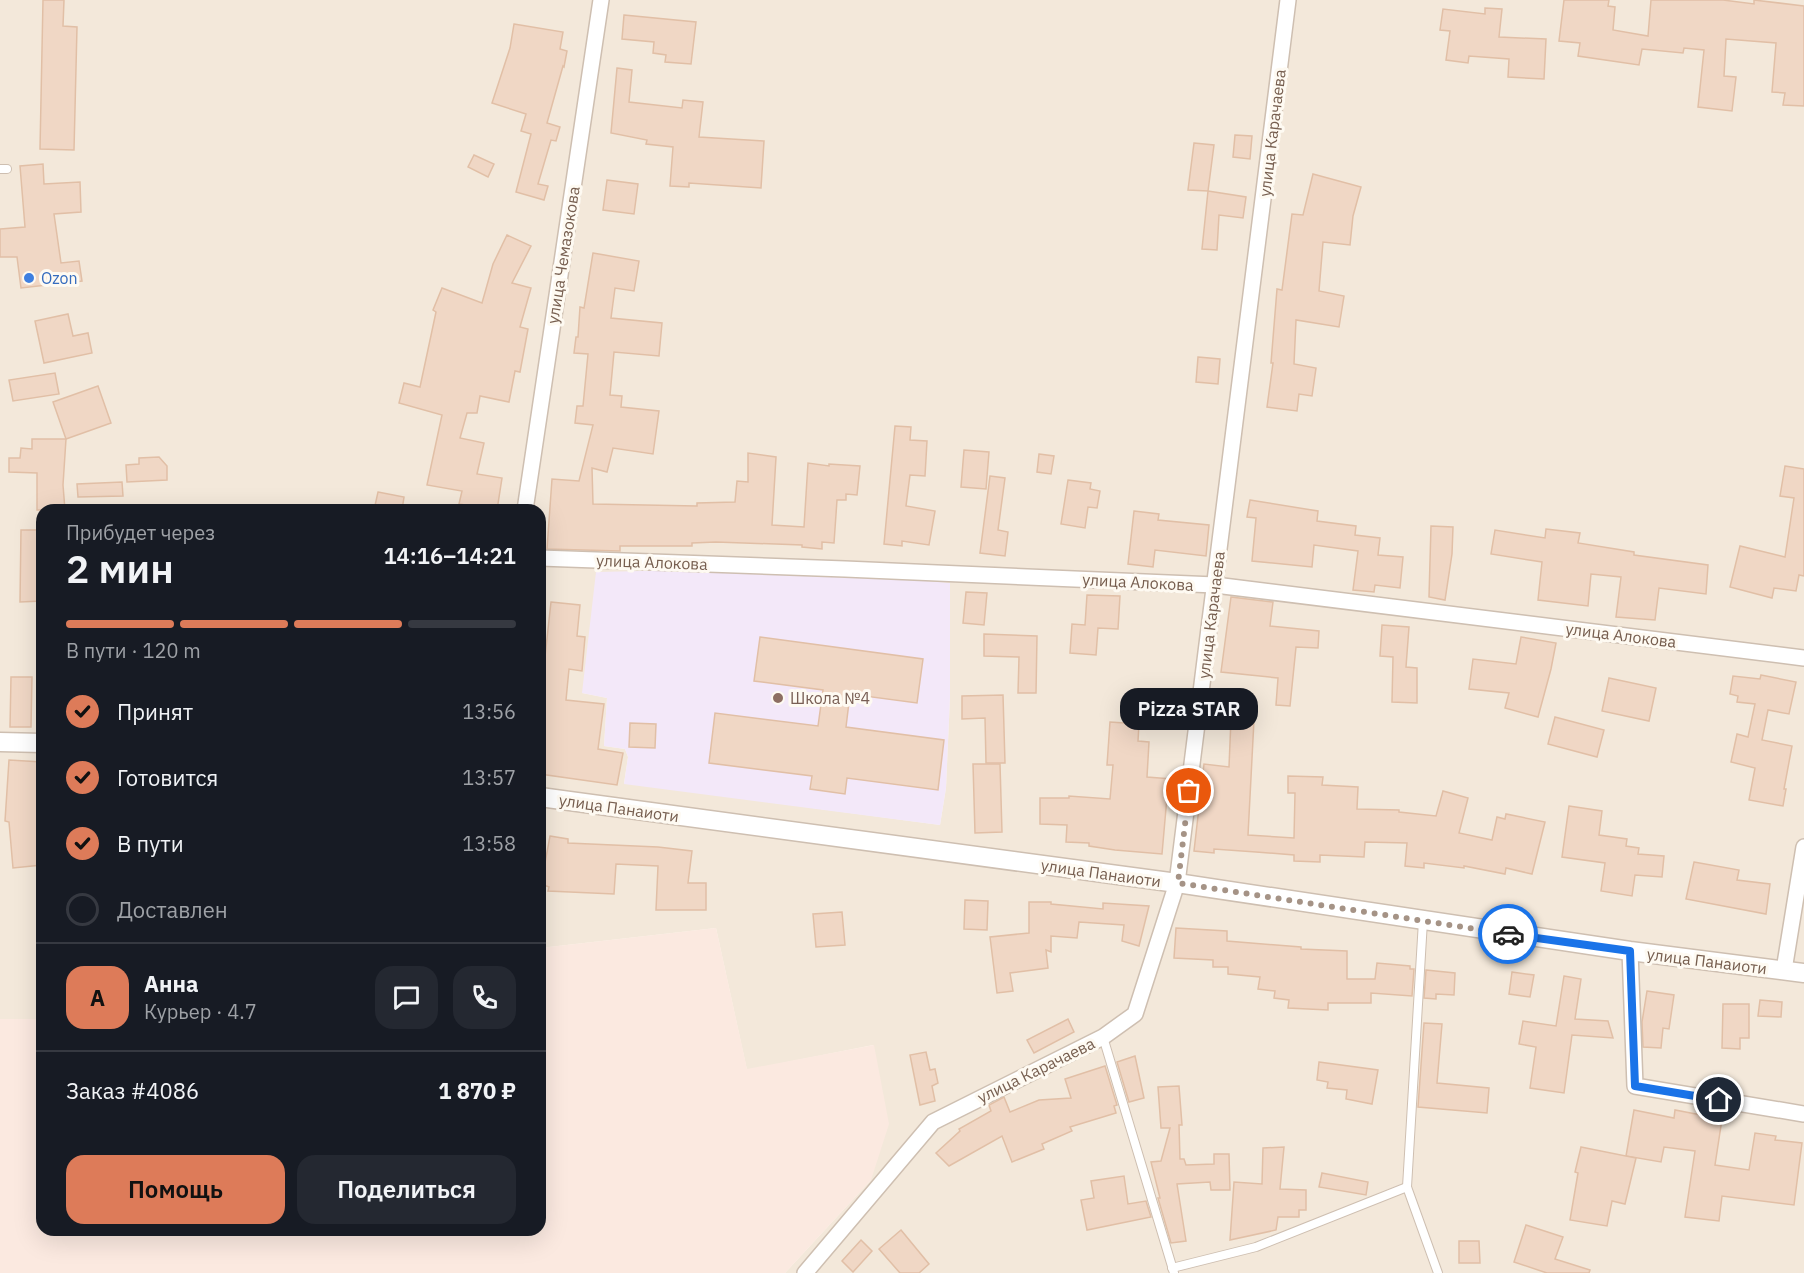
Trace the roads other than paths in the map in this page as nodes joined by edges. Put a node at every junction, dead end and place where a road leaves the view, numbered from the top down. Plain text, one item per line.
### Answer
1 (601, 0) edge
2 (1288, 0) edge
3 (526, 504) edge
4 (546, 558) edge
5 (1215, 585) junction
6 (1804, 658) edge
7 (0, 742) edge
8 (36, 743) edge
9 (546, 798) edge
10 (1804, 847) edge
11 (1178, 883) junction
12 (1423, 921) junction
13 (1630, 951) junction
14 (1784, 970) junction
15 (1804, 973) edge
16 (1103, 1037) junction
17 (1804, 1114) edge
18 (1407, 1187) junction
19 (1173, 1270) edge
20 (805, 1273) edge
21 (1438, 1273) edge

1 - 3 street, улица Чемазокова
2 - 5 street, улица Карачаева
4 - 5 street, улица Алокова
5 - 6 street, улица Алокова
5 - 11 street, улица Карачаева
7 - 8 street
9 - 11 street, улица Панаиоти
10 - 14 street
11 - 12 street, улица Панаиоти
11 - 16 street, улица Карачаева
12 - 13 street, улица Панаиоти
12 - 18 lane
13 - 14 street, улица Панаиоти
13 - 17 street
14 - 15 street, улица Панаиоти
16 - 19 lane
16 - 20 street, улица Карачаева
18 - 19 lane
18 - 21 lane

